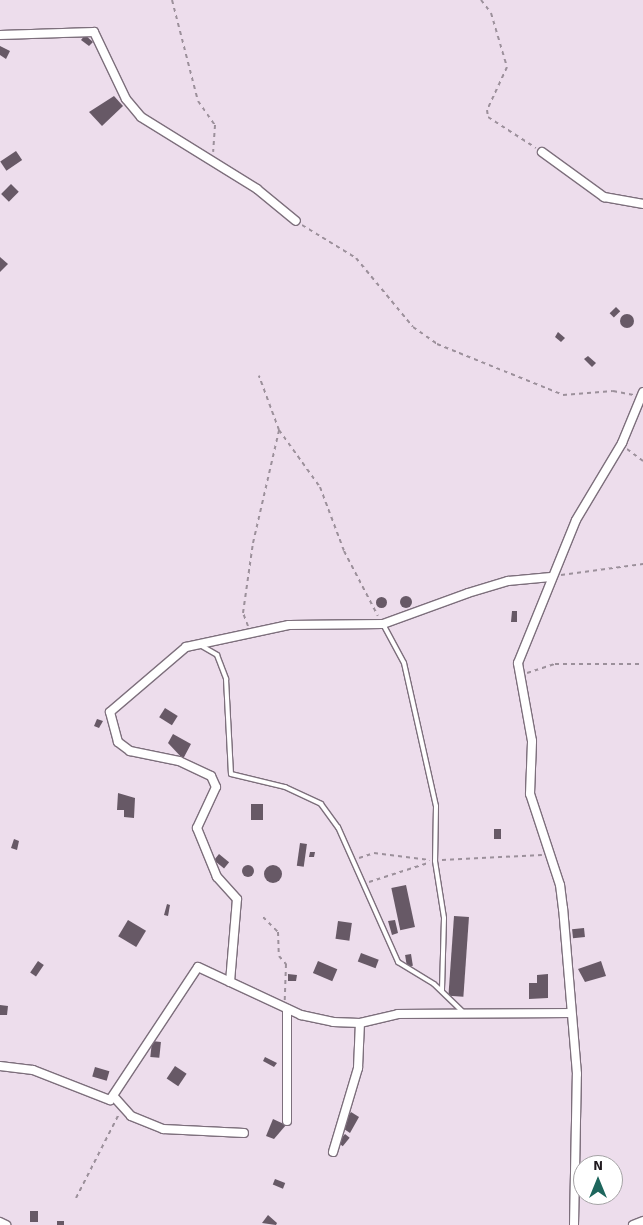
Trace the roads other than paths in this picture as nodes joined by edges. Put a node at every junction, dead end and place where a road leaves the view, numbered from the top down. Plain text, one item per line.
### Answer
1 (0, 35) edge
2 (542, 152) road end
3 (643, 204) edge
4 (296, 221) road end
5 (642, 394) edge
6 (551, 577) junction
7 (383, 624) junction
8 (200, 645) junction
9 (230, 982) junction
10 (442, 991) junction
11 (285, 1008) junction
12 (464, 1013) junction
13 (570, 1013) junction
14 (360, 1023) junction
15 (0, 1066) edge
16 (115, 1098) junction
17 (287, 1122) dead end
18 (244, 1133) dead end
19 (333, 1152) dead end
20 (643, 1221) edge
21 (0, 1222) edge
22 (6, 1225) edge
23 (574, 1225) edge
24 (633, 1225) edge

1 - 4 street
2 - 3 street
5 - 6 street
6 - 7 street
6 - 13 street
7 - 8 street
7 - 10 lane
8 - 9 street
8 - 10 lane
9 - 11 street
9 - 16 street
10 - 12 lane
11 - 14 street
11 - 17 street
12 - 13 street
12 - 14 street
13 - 23 street
14 - 19 street
15 - 16 street
16 - 18 street
20 - 24 street
21 - 22 street

